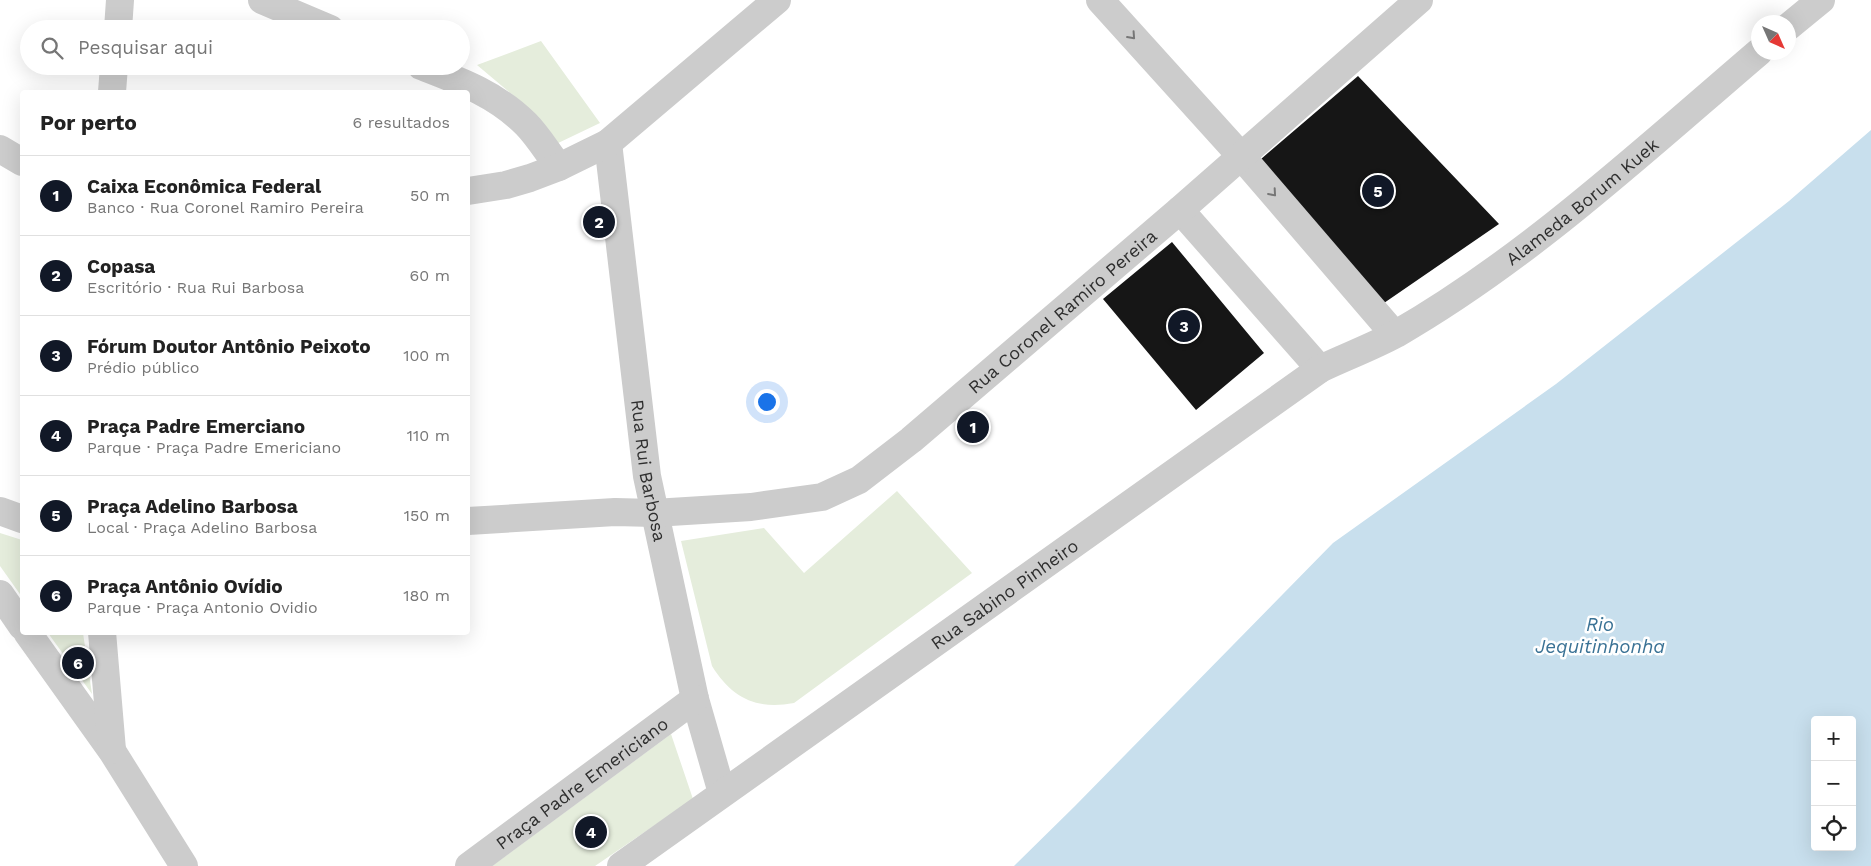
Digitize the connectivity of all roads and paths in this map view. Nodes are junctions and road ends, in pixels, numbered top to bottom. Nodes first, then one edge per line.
1 (120, 0) edge
2 (262, 0) edge
3 (777, 0) edge
4 (1100, 0) edge
5 (1419, 0) edge
6 (1821, 0) edge
7 (119, 20) edge
8 (309, 20) edge
9 (1796, 20) edge
10 (1751, 59) edge
11 (113, 75) edge
12 (445, 75) edge
13 (112, 90) edge
14 (608, 142) junction
15 (0, 149) edge
16 (1241, 156) junction
17 (20, 161) edge
18 (559, 167) junction
19 (470, 191) edge
20 (1180, 210) junction
21 (1394, 334) junction
22 (1320, 369) junction
23 (0, 511) edge
24 (654, 513) junction
25 (20, 517) edge
26 (470, 521) edge
27 (0, 594) edge
28 (20, 623) edge
29 (29, 635) edge
30 (102, 635) edge
31 (695, 699) junction
32 (112, 751) junction
33 (722, 793) junction
34 (184, 866) edge
35 (469, 866) edge
36 (621, 866) edge

1 - 7 street
2 - 8 street
3 - 14 street
4 -> 16 street
5 - 16 street, Rua Coronel Ramiro Pereira
6 - 9 street
10 - 21 street, Alameda Borum Kuek
11 - 13 street
12 - 18 street
14 - 18 street
14 - 24 street, Rua Rui Barbosa
15 - 17 street
16 - 20 street, Rua Coronel Ramiro Pereira
16 -> 21 street
18 - 19 street
20 - 22 street
20 - 24 street, Rua Coronel Ramiro Pereira
21 - 22 street, Rua Sabino Pinheiro
22 - 33 street, Rua Sabino Pinheiro
23 - 25 street
24 - 26 street, Rua Coronel Ramiro Pereira
24 - 31 street, Rua Rui Barbosa
27 - 28 street
29 - 32 street
30 - 32 street
31 - 33 street, Rua Rui Barbosa
31 - 35 street, Praça Padre Emericiano
32 - 34 street
33 - 36 street, Rua Sabino Pinheiro

